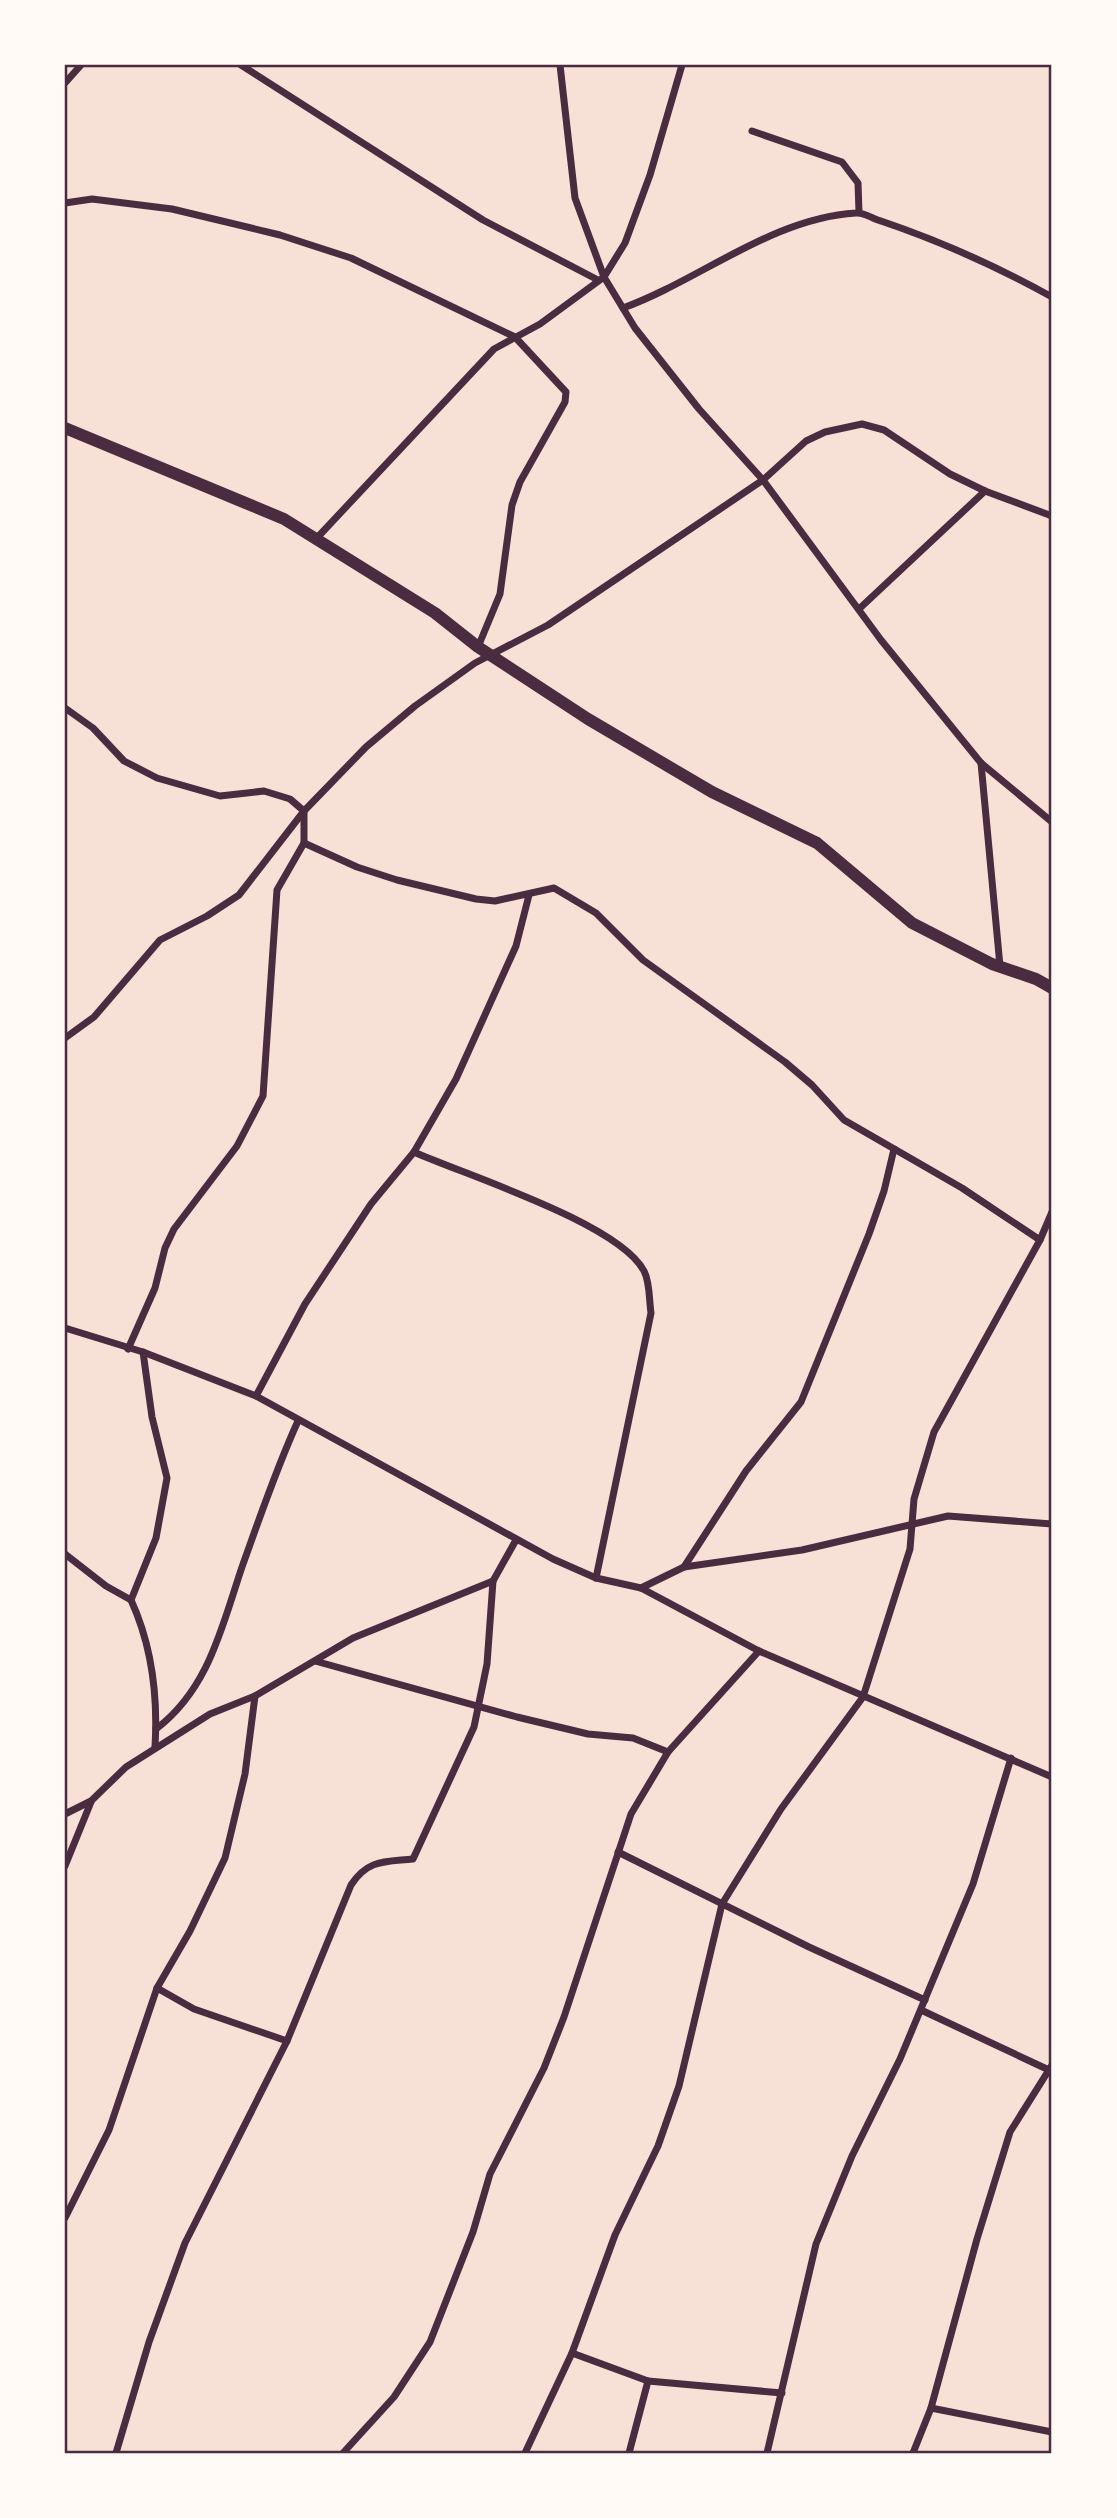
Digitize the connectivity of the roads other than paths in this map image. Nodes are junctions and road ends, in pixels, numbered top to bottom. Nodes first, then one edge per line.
1 (81, 65) edge
2 (241, 65) edge
3 (560, 65) edge
4 (682, 65) edge
5 (65, 83) edge
6 (752, 131) dead end
7 (65, 203) edge
8 (859, 212) junction
9 (601, 278) junction
10 (1052, 297) edge
11 (624, 308) junction
12 (515, 337) junction
13 (65, 428) edge
14 (762, 480) junction
15 (985, 491) junction
16 (1052, 516) edge
17 (315, 540) junction
18 (859, 609) junction
19 (478, 647) junction
20 (494, 655) junction
21 (65, 708) edge
22 (981, 762) junction
23 (304, 811) junction
24 (1052, 822) edge
25 (304, 843) junction
26 (528, 895) junction
27 (1000, 967) junction
28 (1052, 988) edge
29 (65, 1038) edge
30 (894, 1149) junction
31 (414, 1152) junction
32 (1052, 1212) edge
33 (1040, 1240) junction
34 (65, 1328) edge
35 (128, 1349) junction
36 (143, 1352) junction
37 (256, 1396) junction
38 (298, 1421) junction
39 (914, 1524) junction
40 (1052, 1524) edge
41 (516, 1540) junction
42 (65, 1554) edge
43 (684, 1567) junction
44 (596, 1578) junction
45 (493, 1581) junction
46 (641, 1588) junction
47 (131, 1600) junction
48 (759, 1651) junction
49 (314, 1661) junction
50 (255, 1696) junction
51 (863, 1697) junction
52 (481, 1704) junction
53 (156, 1729) junction
54 (155, 1747) junction
55 (668, 1752) junction
56 (1011, 1758) junction
57 (1052, 1777) edge
58 (91, 1801) junction
59 (65, 1814) edge
60 (618, 1852) junction
61 (65, 1866) edge
62 (722, 1905) junction
63 (157, 1988) junction
64 (925, 2000) junction
65 (921, 2010) junction
66 (287, 2041) junction
67 (1050, 2068) edge
68 (65, 2218) edge
69 (572, 2353) junction
70 (648, 2381) junction
71 (782, 2393) junction
72 (931, 2408) junction
73 (1052, 2432) edge
74 (116, 2453) edge
75 (344, 2453) edge
76 (525, 2453) edge
77 (629, 2453) edge
78 (767, 2453) edge
79 (913, 2453) edge

1 - 5 street
2 - 9 street
3 - 9 street
4 - 9 street
6 - 8 street
7 - 12 street
8 - 10 street
8 - 11 street
9 - 11 street
9 - 12 street
11 - 14 street
12 - 17 street
12 - 19 street
13 - 17 street
14 - 15 street
14 - 18 street
14 - 20 street
15 - 16 street
15 - 18 street
17 - 19 street
18 - 22 street
19 - 20 street
20 - 23 street
20 - 27 street
21 - 23 street
22 - 24 street
22 - 27 street
23 - 25 street
23 - 29 street
25 - 26 street
25 - 35 street
26 - 30 street
26 - 31 street
27 - 28 street
30 - 33 street
30 - 43 street
31 - 37 street
31 - 44 street
32 - 33 street
33 - 39 street
34 - 35 street
35 - 36 street
36 - 37 street
36 - 47 street
37 - 38 street
38 - 41 street
38 - 53 street
39 - 40 street
39 - 43 street
39 - 51 street
41 - 44 street
41 - 45 street
42 - 47 street
43 - 46 street
44 - 46 street
45 - 49 street
45 - 52 street
46 - 48 street
47 - 53 street
48 - 51 street
48 - 55 street
49 - 50 street
49 - 52 street
50 - 54 street
50 - 63 street
51 - 56 street
51 - 62 street
52 - 55 street
52 - 66 street
53 - 54 street
54 - 58 street
55 - 60 street
56 - 57 street
56 - 64 street
58 - 59 street
58 - 61 street
60 - 62 street
60 - 75 street
62 - 64 street
62 - 69 street
63 - 66 street
63 - 68 street
64 - 65 street
65 - 67 street
65 - 71 street
66 - 74 street
67 - 72 street
69 - 70 street
69 - 76 street
70 - 71 street
70 - 77 street
71 - 78 street
72 - 73 street
72 - 79 street

